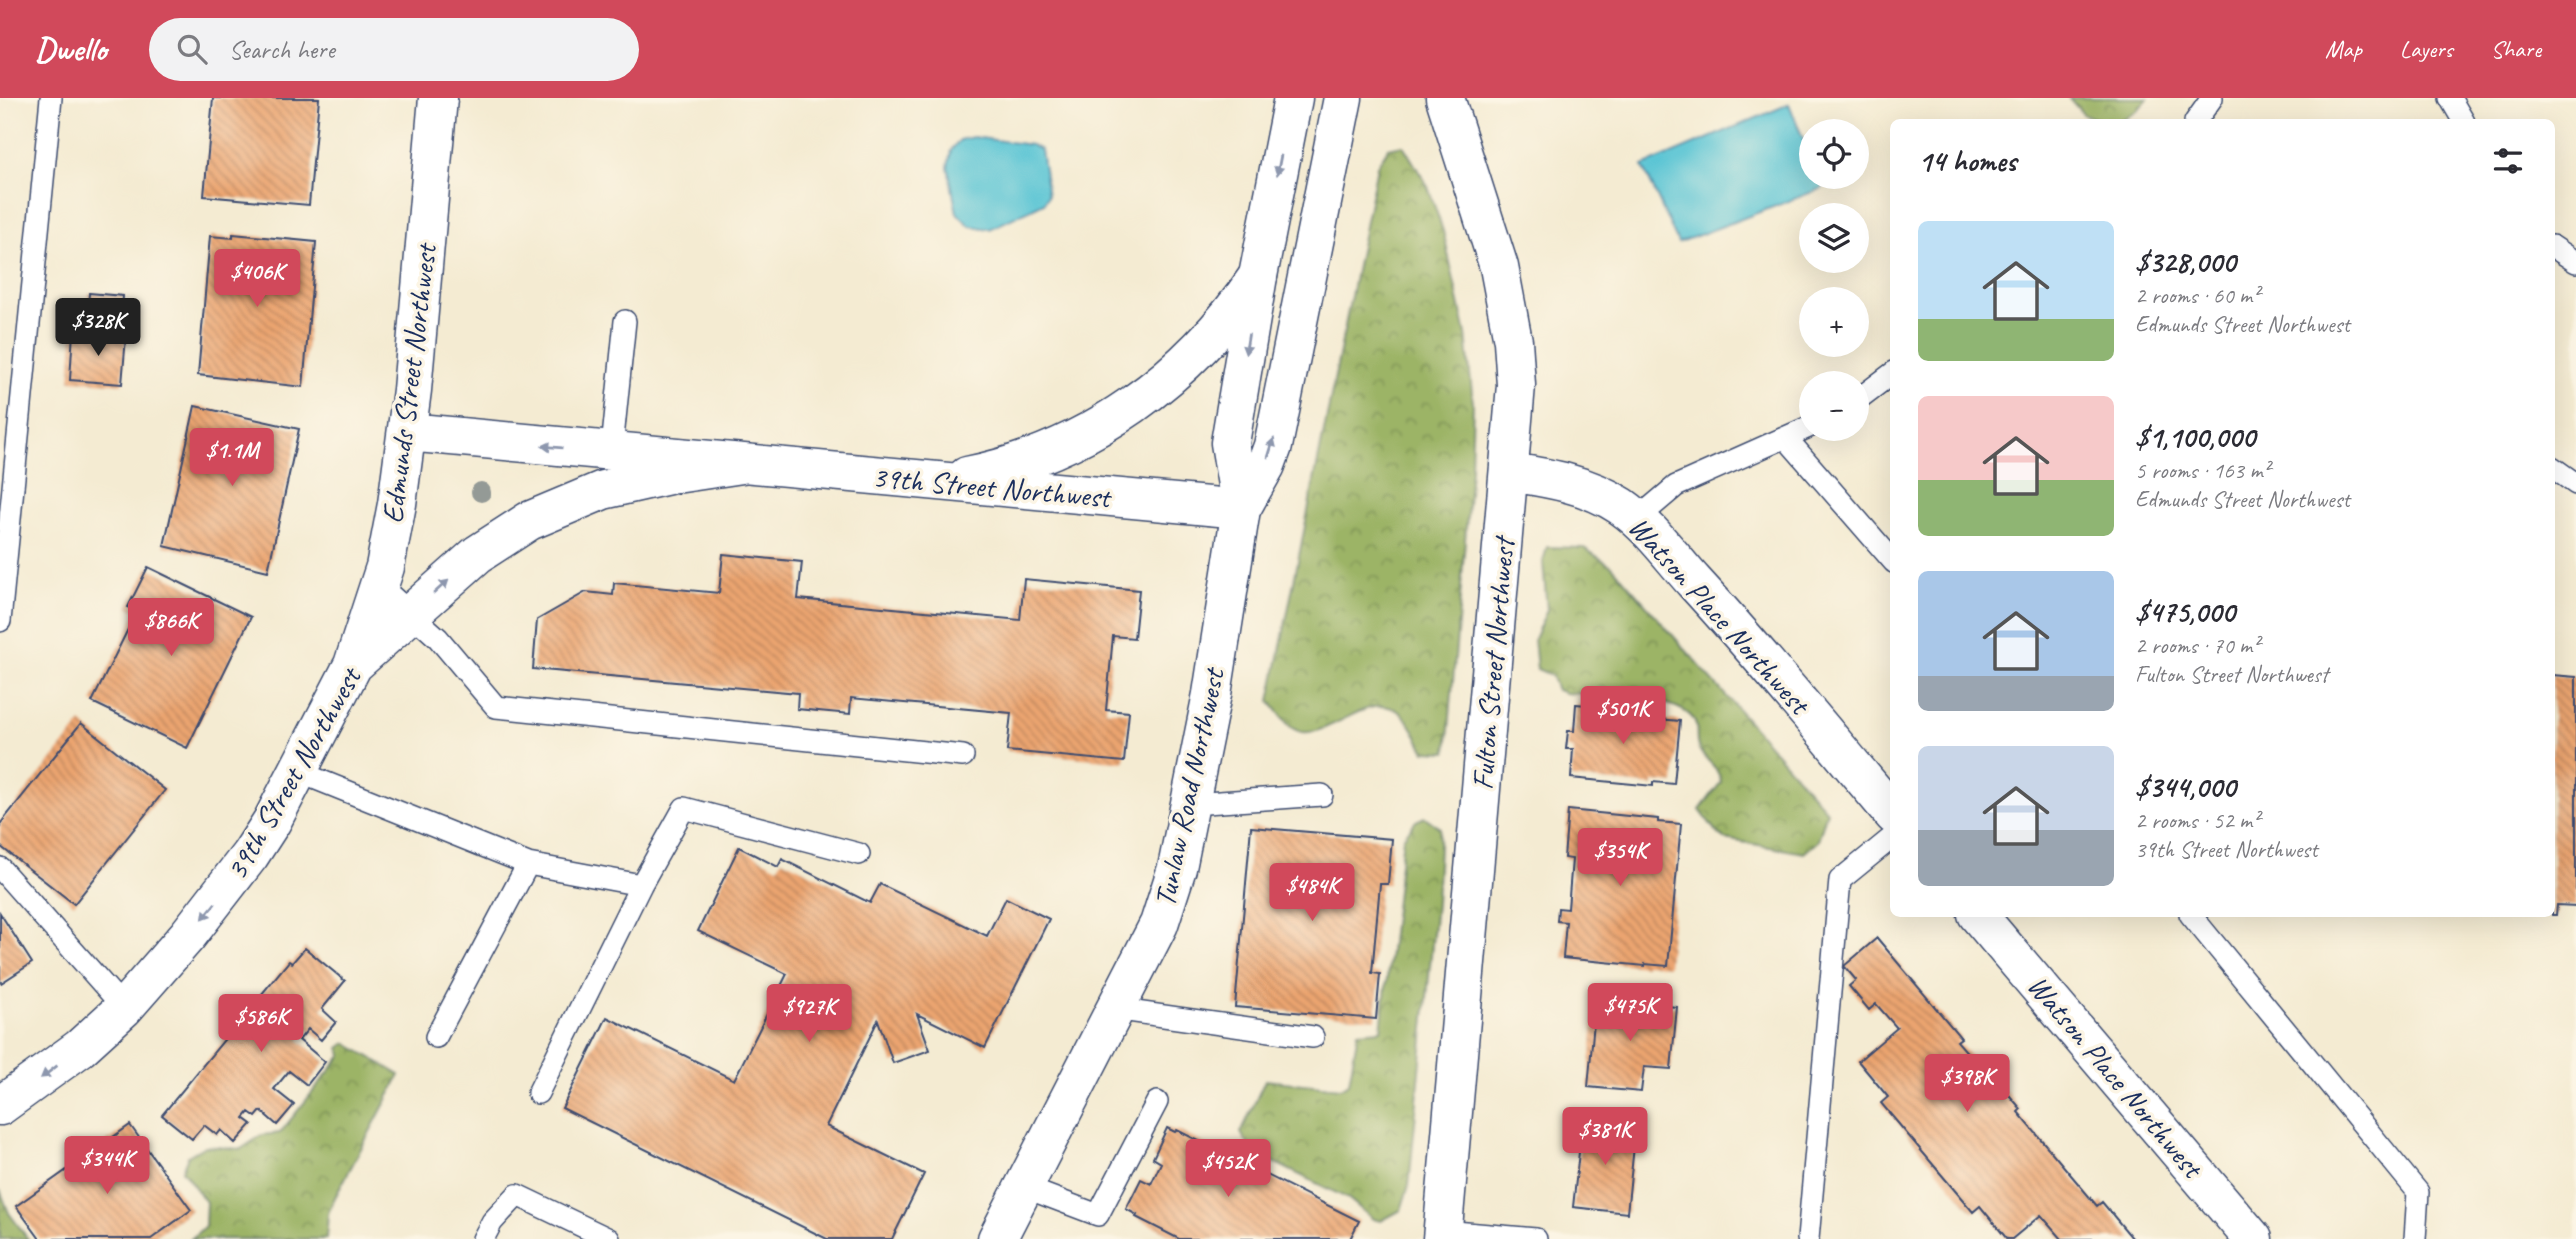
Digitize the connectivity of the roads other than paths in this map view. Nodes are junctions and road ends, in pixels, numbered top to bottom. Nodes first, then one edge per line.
1 (51, 98) edge
2 (438, 98) edge
3 (1293, 98) edge
4 (1343, 98) edge
5 (1445, 98) edge
6 (2212, 98) edge
7 (2450, 98) edge
8 (2197, 119) edge
9 (2462, 119) edge
10 (2555, 248) edge
11 (2576, 262) edge
12 (1258, 276) junction
13 (625, 321) dead end
14 (1890, 375) edge
15 (1869, 391) edge
16 (407, 432) junction
17 (1799, 432) edge
18 (1786, 438) junction
19 (2555, 469) edge
20 (610, 470) junction
21 (1509, 472) junction
22 (934, 481) junction
23 (2576, 484) edge
24 (1241, 509) junction
25 (1637, 519) junction
26 (1890, 557) edge
27 (379, 585) junction
28 (411, 613) junction
29 (0, 621) edge
30 (353, 665) junction
31 (963, 756) dead end
32 (299, 772) junction
33 (1322, 795) dead end
34 (1191, 804) junction
35 (1890, 810) edge
36 (1890, 839) edge
37 (859, 854) dead end
38 (528, 864) junction
39 (0, 868) edge
40 (641, 885) junction
41 (1979, 917) edge
42 (2192, 917) edge
43 (124, 1008) junction
44 (1115, 1009) junction
45 (436, 1037) dead end
46 (1313, 1037) dead end
47 (538, 1093) dead end
48 (1157, 1102) dead end
49 (0, 1106) edge
50 (1024, 1187) junction
51 (1443, 1235) edge
52 (2244, 1236) edge
53 (482, 1239) edge
54 (609, 1239) edge
55 (997, 1239) edge
56 (1536, 1239) edge
57 (1808, 1239) edge
58 (2415, 1239) edge

1 - 29 lane
2 - 16 street, Edmunds Street Northwest
3 -> 12 street, Tunlaw Road Northwest
24 -> 4 street, Tunlaw Road Northwest
5 - 21 street, Fulton Street Northwest
6 - 8 lane
7 - 9 lane
10 - 11 lane
12 - 22 street
12 -> 24 street, Tunlaw Road Northwest
13 - 20 lane
14 - 15 lane
20 -> 16 street, 39th Street Northwest
16 - 27 street, Edmunds Street Northwest
17 - 18 lane
18 - 25 lane
18 - 26 lane
19 - 23 lane
20 - 22 street, 39th Street Northwest
28 -> 20 street, 39th Street Northwest
21 - 25 street, Watson Place Northwest
21 - 51 street, Fulton Street Northwest
22 - 24 street, 39th Street Northwest
24 - 34 street, Tunlaw Road Northwest
25 - 35 street, Watson Place Northwest
27 - 28 lane
27 - 30 street, Edmunds Street Northwest
28 - 30 street, 39th Street Northwest
28 - 31 lane
30 - 32 street, 39th Street Northwest
32 - 38 lane
32 -> 43 street, 39th Street Northwest
33 - 34 lane
34 - 44 street, Tunlaw Road Northwest
36 - 57 lane
37 - 40 lane
38 - 40 lane
38 - 45 lane
39 - 43 lane
40 - 47 lane
41 - 52 street, Watson Place Northwest
42 - 58 lane
43 -> 49 street, 39th Street Northwest
44 - 46 lane
44 - 50 street, Tunlaw Road Northwest
48 - 50 lane
50 - 55 street, Tunlaw Road Northwest
51 - 56 lane
53 - 54 lane

